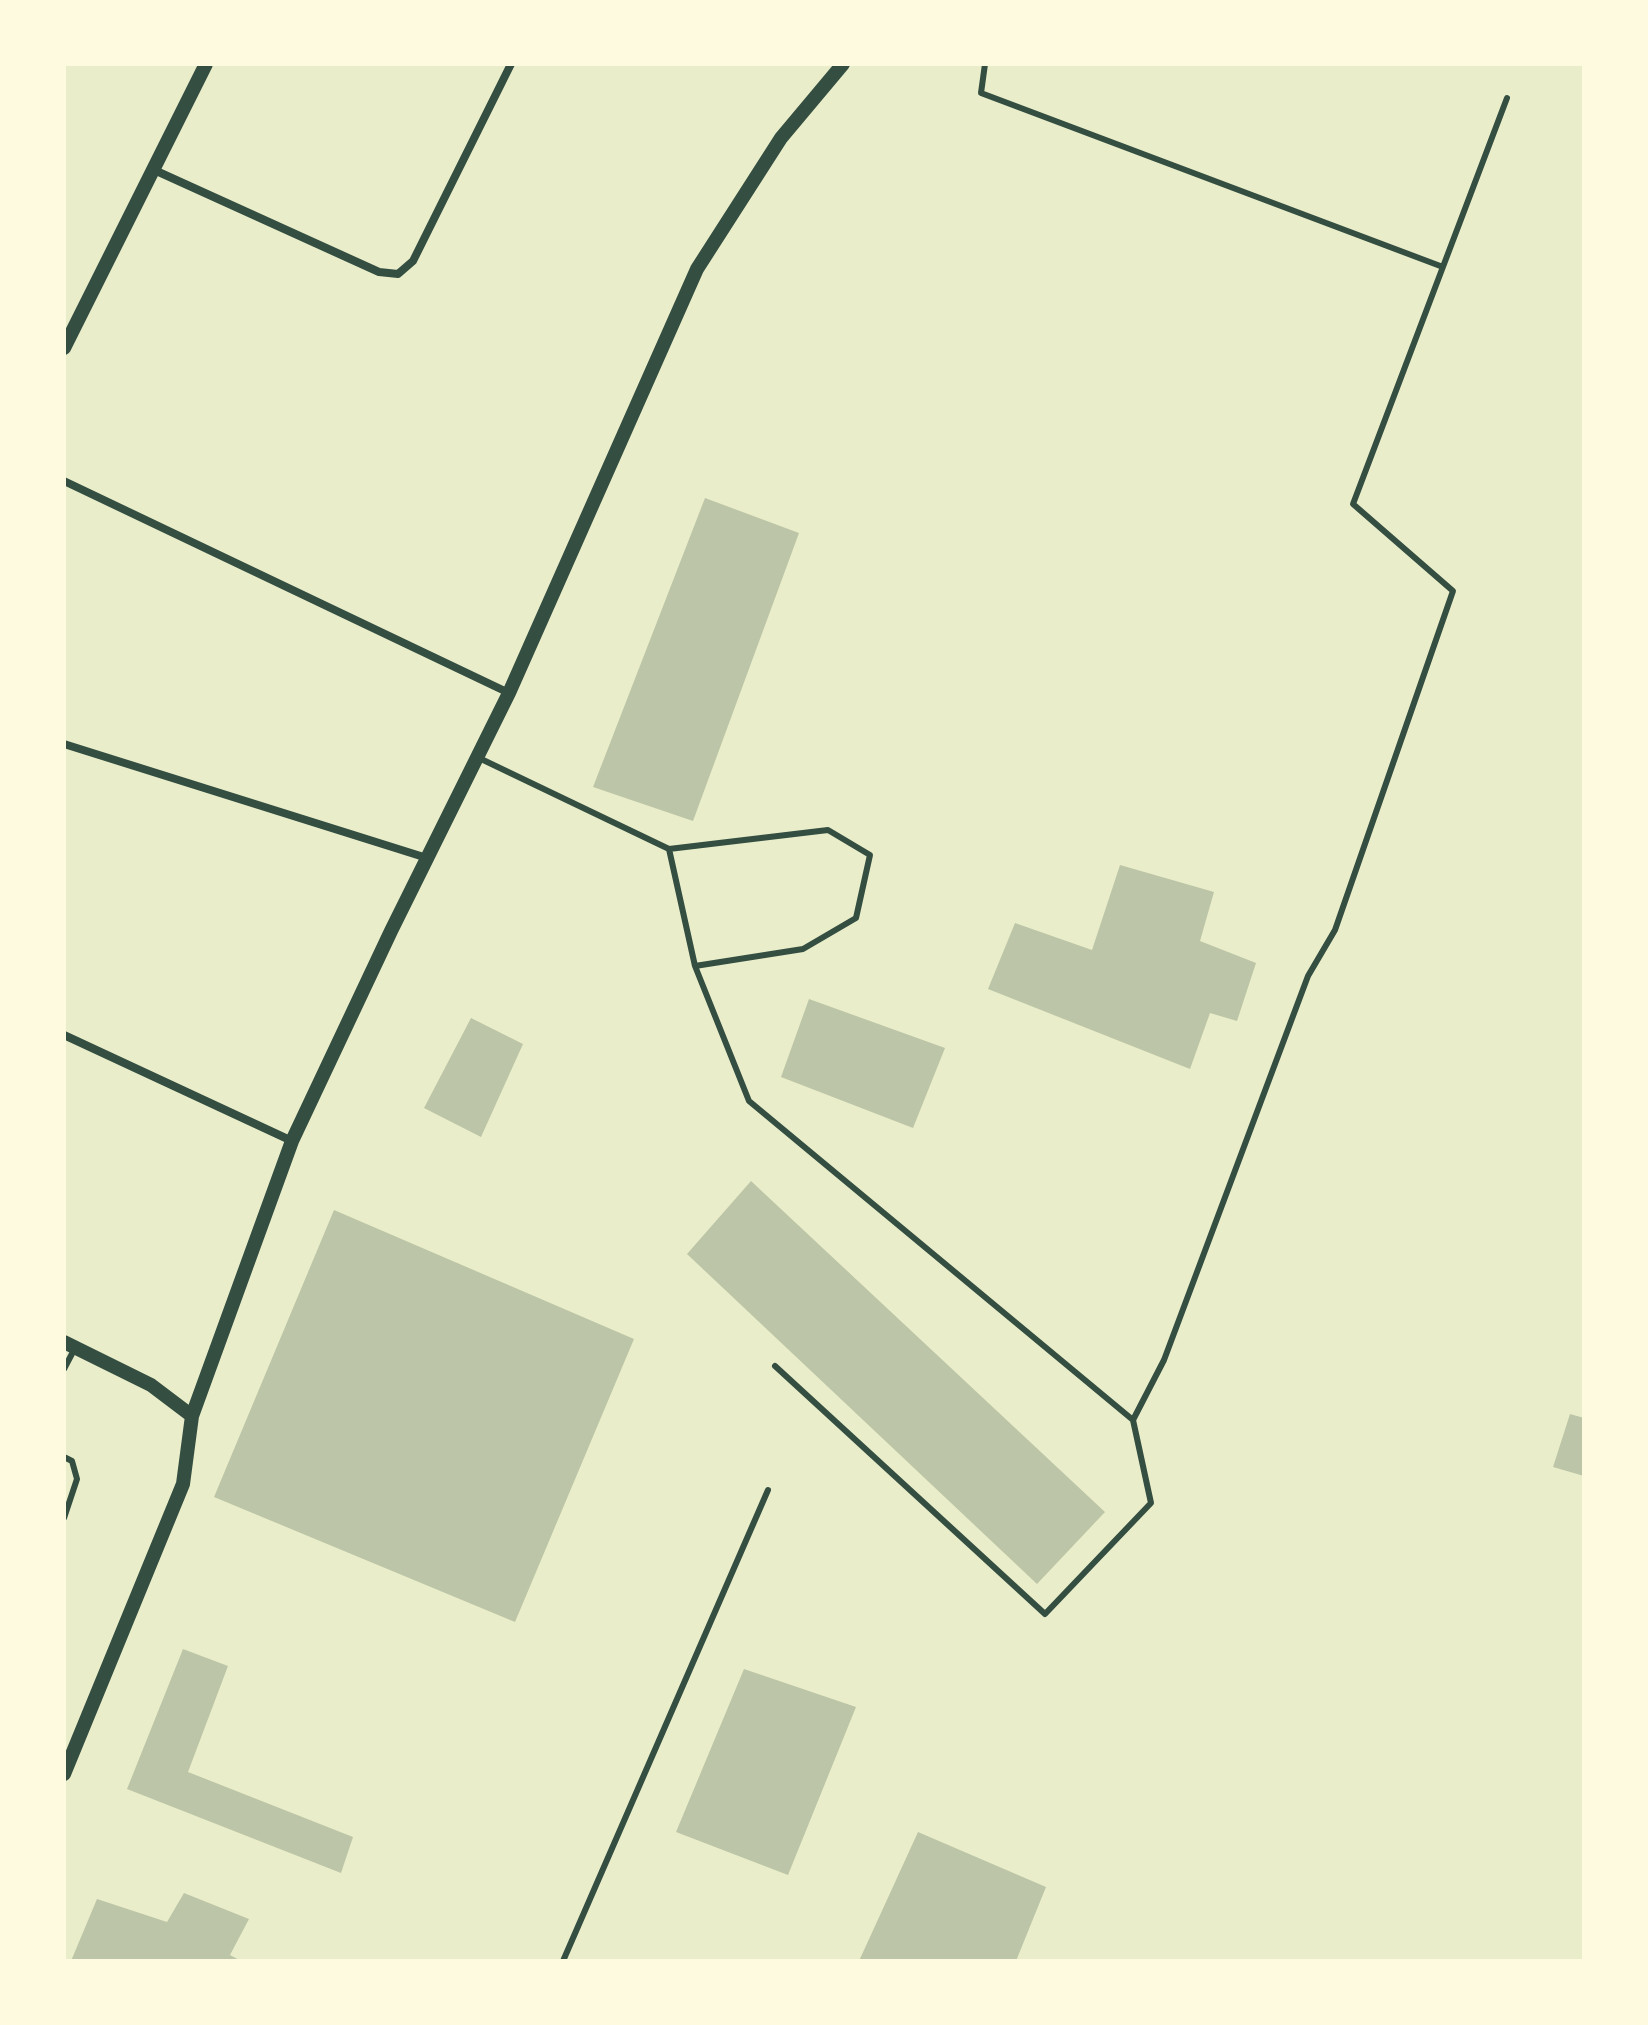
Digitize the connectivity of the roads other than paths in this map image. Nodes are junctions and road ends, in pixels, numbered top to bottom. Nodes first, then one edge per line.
1 (206, 64) edge
2 (511, 64) edge
3 (843, 64) edge
4 (985, 64) edge
5 (1507, 98) dead end
6 (152, 169) junction
7 (1443, 267) junction
8 (64, 348) edge
9 (64, 481) edge
10 (509, 693) junction
11 (64, 744) edge
12 (479, 758) junction
13 (669, 849) junction
14 (427, 858) junction
15 (695, 966) junction
16 (64, 1035) edge
17 (292, 1141) junction
18 (70, 1345) edge
19 (775, 1366) dead end
20 (64, 1369) edge
21 (192, 1416) junction
22 (1133, 1420) junction
23 (64, 1457) edge
24 (768, 1490) dead end
25 (64, 1518) edge
26 (64, 1774) edge
27 (563, 1961) edge

1 - 6 street
2 - 6 street
3 - 10 street
4 - 7 lane
5 - 7 lane
6 - 8 street
7 - 22 lane
9 - 10 street
10 - 12 street
11 - 14 street
12 - 13 lane
12 - 14 street
13 - 15 lane
13 - 15 lane
14 - 17 street
15 - 22 lane
16 - 17 street
17 - 21 street
18 - 20 lane
18 - 21 street
19 - 22 lane
21 - 26 street
23 - 25 lane
24 - 27 lane

